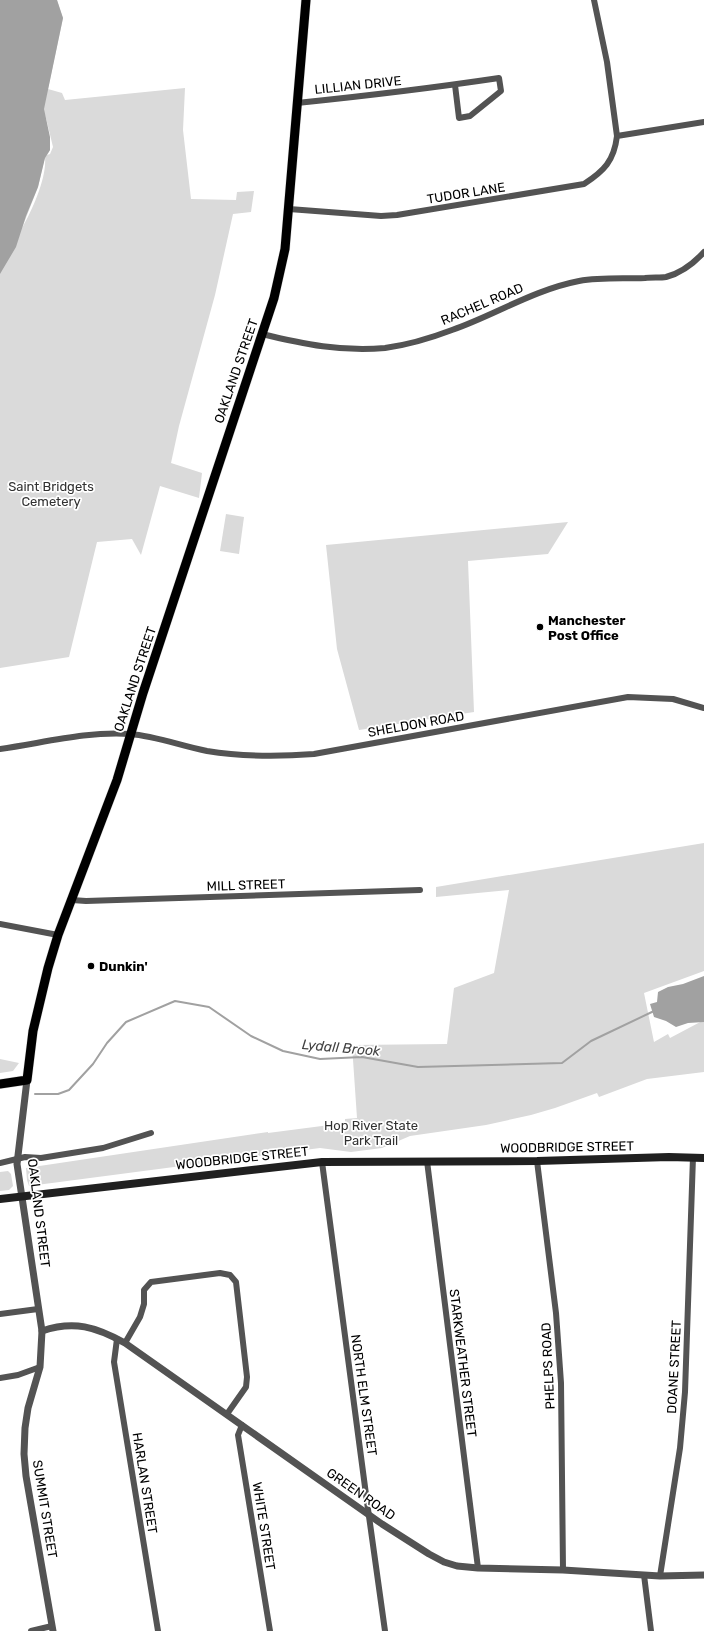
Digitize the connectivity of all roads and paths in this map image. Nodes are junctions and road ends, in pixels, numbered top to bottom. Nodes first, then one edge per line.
1 (306, 0) edge
2 (594, 0) edge
3 (455, 85) junction
4 (297, 103) junction
5 (704, 122) edge
6 (617, 136) junction
7 (289, 209) junction
8 (704, 252) edge
9 (262, 334) junction
10 (704, 708) edge
11 (130, 734) junction
12 (0, 749) edge
13 (420, 890) dead end
14 (72, 900) junction
15 (0, 924) edge
16 (58, 935) junction
17 (27, 1080) junction
18 (0, 1084) edge
19 (151, 1133) dead end
20 (693, 1157) junction
21 (704, 1158) edge
22 (18, 1159) junction
23 (426, 1161) junction
24 (537, 1161) junction
25 (322, 1162) junction
26 (0, 1163) edge
27 (22, 1196) junction
28 (0, 1199) edge
29 (38, 1309) junction
30 (0, 1314) edge
31 (42, 1331) junction
32 (117, 1339) junction
33 (125, 1343) junction
34 (40, 1367) junction
35 (0, 1378) edge
36 (227, 1414) junction
37 (242, 1424) junction
38 (369, 1514) junction
39 (478, 1568) junction
40 (563, 1570) junction
41 (644, 1575) junction
42 (704, 1575) edge
43 (660, 1576) junction
44 (52, 1628) edge
45 (30, 1631) edge
46 (158, 1631) edge
47 (270, 1631) edge
48 (385, 1631) edge
49 (651, 1631) edge

1 - 4 main road, OAKLAND STREET
2 - 6 street, TUDOR LANE
3 - 3 street, LILLIAN DRIVE
3 - 4 street, LILLIAN DRIVE
4 - 7 main road, OAKLAND STREET
5 - 6 street
6 - 7 street, TUDOR LANE
7 - 9 main road, OAKLAND STREET
8 - 9 street, RACHEL ROAD
9 - 11 main road, OAKLAND STREET
10 - 11 street, SHELDON ROAD
11 - 12 street, SHELDON ROAD
11 - 14 main road, OAKLAND STREET
13 - 14 street, MILL STREET
14 - 16 main road, OAKLAND STREET
15 - 16 street
16 - 17 main road, OAKLAND STREET
17 - 18 main road
17 - 22 street, OAKLAND STREET
19 - 22 street
20 - 21 main road, WOODBRIDGE STREET
20 - 24 main road, WOODBRIDGE STREET
20 - 43 street, DOANE STREET
22 - 26 street
22 - 27 street, OAKLAND STREET
23 - 24 main road, WOODBRIDGE STREET
23 - 25 main road, WOODBRIDGE STREET
23 - 39 street, STARKWEATHER STREET
24 - 40 street, PHELPS ROAD
25 - 27 main road, WOODBRIDGE STREET
25 - 38 street, NORTH ELM STREET
27 - 28 main road, WOODBRIDGE STREET
27 - 29 street, OAKLAND STREET
29 - 30 street
29 - 31 street, OAKLAND STREET
31 - 32 street, GREEN ROAD
31 - 34 street, OAKLAND STREET
32 - 33 street, GREEN ROAD
32 - 46 street, HARLAN STREET
33 - 36 street, GREEN ROAD
33 - 36 street
34 - 35 street
34 - 44 street, SUMMIT STREET
36 - 37 street, GREEN ROAD
37 - 38 street, GREEN ROAD
37 - 47 street, WHITE STREET
38 - 39 street, GREEN ROAD
38 - 48 street, NORTH ELM STREET
39 - 40 street, GREEN ROAD
40 - 41 street, GREEN ROAD
41 - 43 street, GREEN ROAD
41 - 49 street
42 - 43 street, GREEN ROAD
44 - 45 street

